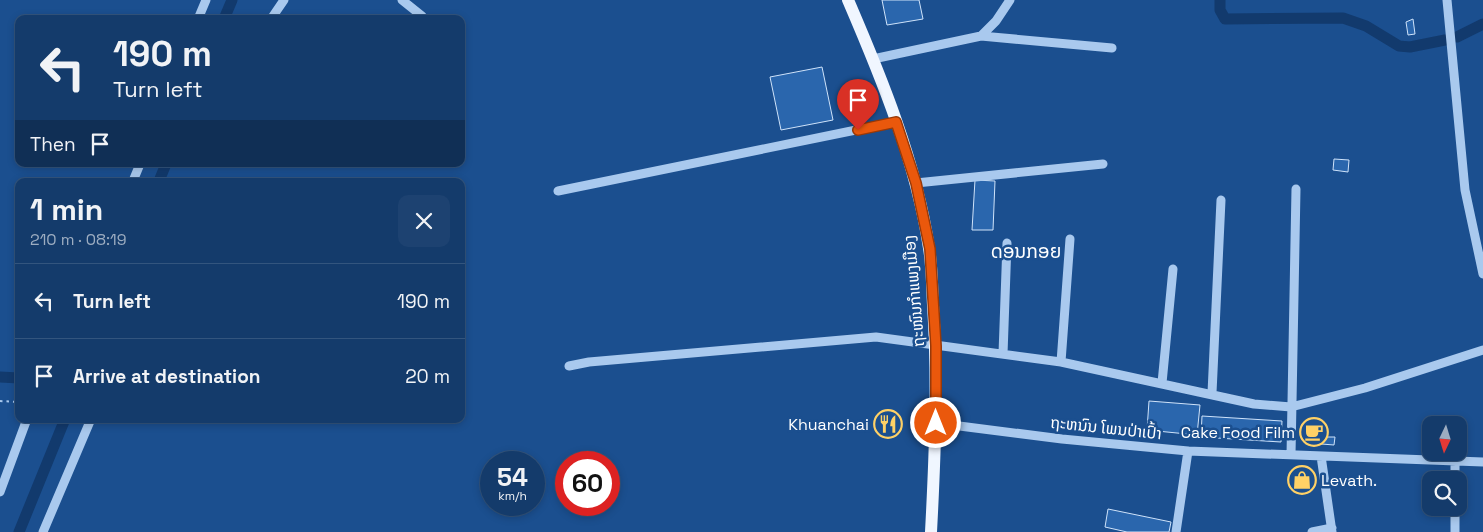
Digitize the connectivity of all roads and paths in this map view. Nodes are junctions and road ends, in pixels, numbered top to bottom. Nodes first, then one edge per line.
1 (206, 0) edge
2 (284, 0) edge
3 (402, 0) edge
4 (848, 0) edge
5 (1010, 0) edge
6 (1447, 0) edge
7 (200, 15) edge
8 (274, 15) edge
9 (421, 15) edge
10 (981, 36) junction
11 (1112, 48) dead end
12 (873, 58) junction
13 (896, 122) junction
14 (1103, 164) dead end
15 (916, 183) junction
16 (1296, 188) dead end
17 (558, 191) dead end
18 (1221, 200) dead end
19 (1070, 239) dead end
20 (1007, 243) dead end
21 (1173, 269) dead end
22 (1483, 274) edge
23 (936, 346) junction
24 (1483, 350) edge
25 (1003, 354) junction
26 (1061, 362) junction
27 (569, 366) dead end
28 (1162, 383) junction
29 (1212, 394) junction
30 (0, 401) edge
31 (15, 402) edge
32 (1291, 407) junction
33 (26, 423) edge
34 (89, 423) edge
35 (936, 423) junction
36 (1188, 451) junction
37 (1291, 455) junction
38 (1322, 456) junction
39 (1422, 460) edge
40 (1455, 461) joint
41 (1483, 462) edge
42 (1455, 471) edge
43 (0, 492) edge
44 (1455, 516) edge
45 (1332, 530) edge
46 (43, 532) edge
47 (931, 532) edge
48 (1176, 532) edge
49 (1312, 532) edge
50 (1454, 532) edge

1 - 7 street
2 - 8 street
3 - 9 street
4 - 12 main road, ຖະໜົນກຳແພງເມືອງ
5 - 10 street
6 - 22 street
10 - 11 street
10 - 12 street
12 - 13 main road, ຖະໜົນກຳແພງເມືອງ
13 - 15 main road, ຖະໜົນກຳແພງເມືອງ
13 - 17 street
14 - 15 street
15 - 23 main road, ຖະໜົນກຳແພງເມືອງ
16 - 32 street
18 - 29 street
19 - 26 street
20 - 25 street
21 - 28 street
23 - 25 street
23 - 27 street
23 - 35 main road, ຖະໜົນກຳແພງເມືອງ
24 - 32 street
25 - 26 street
26 - 28 street
28 - 29 street
29 - 32 street
30 - 31 path
32 - 37 street
33 - 43 street
34 - 46 street
35 - 36 street, ຖະຫນົນ ໂພນປ່າເປົ້າ
35 - 47 main road, ຖະໜົນກຳແພງເມືອງ
36 - 37 street, ຖະຫນົນ ໂພນປ່າເປົ້າ
36 - 48 street
37 - 38 street, ຖະຫນົນ ໂພນປ່າເປົ້າ
38 - 39 street, ຖະຫນົນ ໂພນປ່າເປົ້າ
38 - 45 street
40 - 41 street, ຖະຫນົນ ໂພນປ່າເປົ້າ
40 - 42 street
44 - 50 street
45 - 49 street

